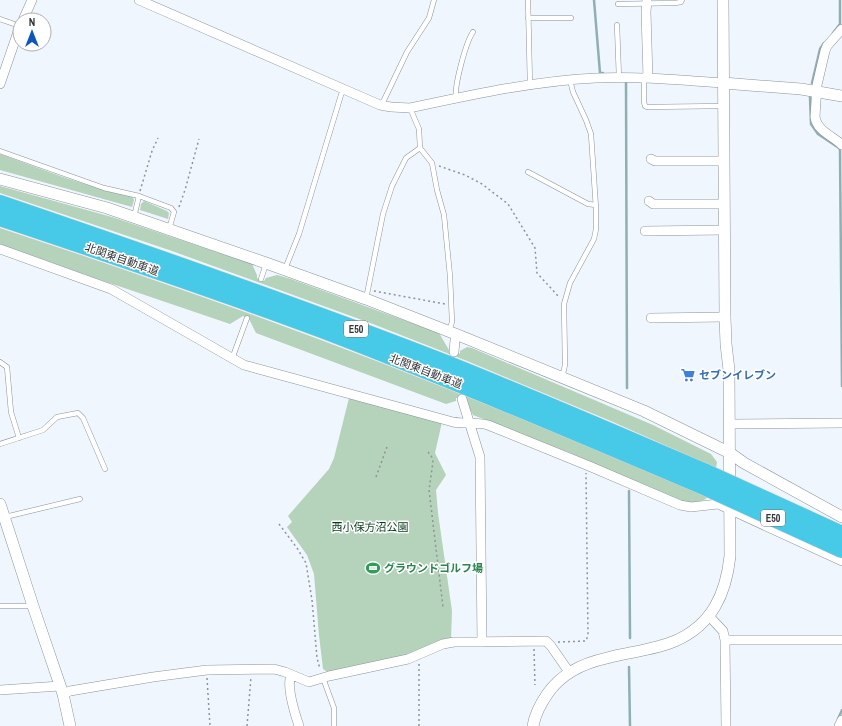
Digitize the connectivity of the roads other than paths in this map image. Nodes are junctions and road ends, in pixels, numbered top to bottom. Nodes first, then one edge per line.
1 (32, 0) edge
2 (139, 0) edge
3 (434, 0) edge
4 (528, 0) edge
5 (682, 0) edge
6 (723, 0) edge
7 (647, 2) edge
8 (618, 4) dead end
9 (27, 12) edge
10 (528, 18) junction
11 (571, 18) dead end
12 (0, 19) edge
13 (12, 23) edge
14 (616, 25) dead end
15 (842, 30) edge
16 (473, 32) dead end
17 (12, 49) edge
18 (619, 78) junction
19 (646, 78) junction
20 (570, 80) junction
21 (723, 83) junction
22 (0, 84) edge
23 (530, 85) junction
24 (344, 89) junction
25 (816, 91) junction
26 (842, 96) edge
27 (456, 98) junction
28 (380, 105) junction
29 (723, 106) junction
30 (410, 108) junction
31 (842, 145) edge
32 (420, 148) junction
33 (0, 151) edge
34 (651, 159) dead end
35 (723, 161) junction
36 (528, 172) dead end
37 (0, 179) edge
38 (139, 196) junction
39 (649, 201) dead end
40 (0, 203) edge
41 (723, 204) junction
42 (596, 205) junction
43 (134, 217) junction
44 (0, 218) edge
45 (169, 229) junction
46 (724, 230) junction
47 (645, 231) dead end
48 (0, 249) edge
49 (266, 263) junction
50 (285, 270) junction
51 (261, 279) dead end
52 (367, 295) junction
53 (725, 317) junction
54 (247, 318) dead end
55 (650, 318) dead end
56 (453, 333) junction
57 (454, 352) dead end
58 (232, 359) junction
59 (0, 362) edge
60 (562, 378) junction
61 (462, 399) dead end
62 (470, 422) junction
63 (842, 423) edge
64 (730, 424) junction
65 (19, 438) junction
66 (0, 444) edge
67 (730, 453) junction
68 (105, 469) dead end
69 (704, 479) junction
70 (80, 499) dead end
71 (0, 504) edge
72 (730, 508) junction
73 (842, 517) edge
74 (2, 518) edge
75 (842, 534) edge
76 (842, 550) edge
77 (842, 561) edge
78 (0, 606) edge
79 (33, 606) junction
80 (710, 616) junction
81 (725, 640) junction
82 (842, 640) edge
83 (482, 642) junction
84 (569, 672) junction
85 (291, 675) junction
86 (323, 678) junction
87 (0, 690) edge
88 (61, 690) junction
89 (842, 720) edge
90 (70, 726) edge
91 (299, 726) edge
92 (334, 726) edge
93 (533, 726) edge
94 (726, 726) edge
95 (839, 726) edge

1 - 9 street
2 - 24 street
3 - 28 lane
4 - 10 lane
5 - 7 lane
6 - 21 street
7 - 8 lane
7 - 19 street
10 - 11 lane
10 - 23 lane
12 - 13 lane
14 - 18 lane
15 - 25 street
16 - 27 lane
17 - 22 street
18 - 19 street
18 - 20 street
19 - 21 street
19 - 29 lane
20 - 23 street
20 - 42 lane
21 - 25 street
21 - 29 street
23 - 27 street
24 - 28 street
24 - 50 lane
25 - 26 street
25 - 31 street
27 - 30 street
28 - 30 street
29 - 35 street
30 - 32 lane
32 - 52 lane
32 - 56 lane
33 - 38 lane
34 - 35 street
35 - 41 street
36 - 42 lane
37 - 43 street
38 - 43 lane
38 - 45 lane
39 - 41 street
40 - 69 highway, 北関東自動車道 / E50
41 - 46 street
42 - 60 lane
43 - 45 street
44 - 69 highway, 北関東自動車道 / E50
45 - 49 street
46 - 47 street
46 - 53 street
48 - 58 street
49 - 50 street
49 - 51 lane
50 - 52 street
52 - 56 street
53 - 55 street
53 - 64 street
54 - 58 lane
56 - 57 street
56 - 60 street
58 - 62 street
59 - 65 lane
60 - 67 street
61 - 62 street
62 - 72 street
62 - 83 street
63 - 64 street
64 - 67 street
65 - 66 lane
65 - 68 lane
67 - 72 street
67 - 73 street
69 - 75 highway, 北関東自動車道 / E50, bridge
69 - 76 highway, 北関東自動車道 / E50, bridge
70 - 74 lane
71 - 74 street
72 - 77 street
72 - 80 street
74 - 79 street
78 - 79 lane
79 - 88 street
80 - 81 street
80 - 84 street
81 - 82 street
81 - 94 street
83 - 84 street
83 - 86 street
84 - 93 street
85 - 86 street
85 - 88 street
85 - 91 street
86 - 92 lane
87 - 88 street
88 - 90 street
89 - 95 street

